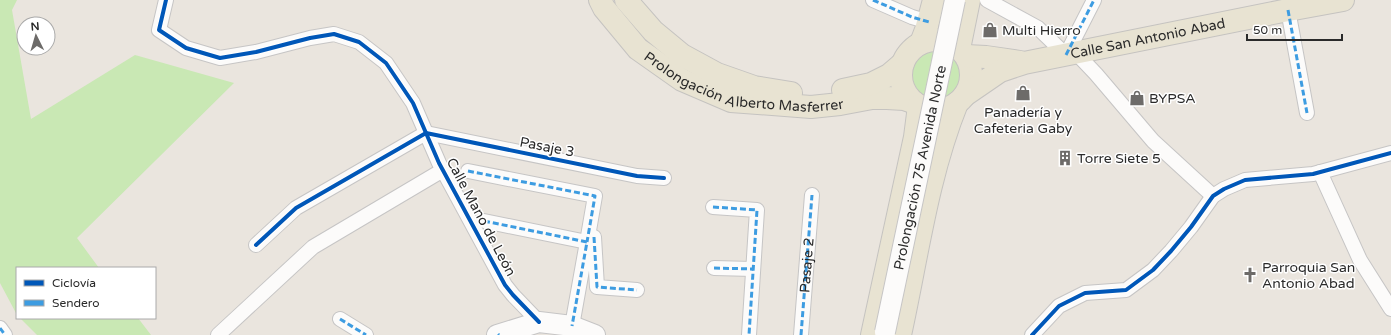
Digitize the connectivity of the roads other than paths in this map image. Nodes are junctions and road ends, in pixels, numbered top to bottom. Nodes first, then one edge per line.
1 (166, 0) edge
2 (600, 0) edge
3 (626, 0) edge
4 (873, 0) edge
5 (934, 0) edge
6 (955, 0) edge
7 (969, 0) edge
8 (987, 0) edge
9 (1094, 0) edge
10 (1343, 0) edge
11 (1320, 2) edge
12 (1288, 10) junction
13 (929, 22) junction
14 (921, 43) junction
15 (963, 53) junction
16 (1071, 54) junction
17 (903, 62) junction
18 (1024, 63) junction
19 (961, 99) junction
20 (917, 105) junction
21 (1307, 113) dead end
22 (426, 134) junction
23 (1391, 153) edge
24 (443, 170) junction
25 (468, 171) dead end
26 (1320, 172) junction
27 (664, 178) dead end
28 (812, 195) dead end
29 (1213, 196) junction
30 (713, 207) dead end
31 (484, 221) dead end
32 (590, 239) junction
33 (256, 244) dead end
34 (714, 268) dead end
35 (753, 269) junction
36 (636, 290) dead end
37 (1391, 309) edge
38 (340, 319) dead end
39 (539, 322) junction
40 (572, 326) junction
41 (0, 328) edge
42 (885, 334) edge
43 (5, 335) edge
44 (218, 335) edge
45 (366, 335) edge
46 (498, 335) edge
47 (595, 335) edge
48 (749, 335) edge
49 (801, 335) edge
50 (1032, 335) edge

1 - 22 street, Calle Mano de León
2 - 20 main road, Prolongación Alberto Masferrer
3 - 17 main road, Prolongación Alberto Masferrer
4 - 13 street
5 - 13 main road
6 - 42 main road, Prolongación 75 Avenida Norte, bridge
7 - 15 main road
8 - 16 street
9 - 16 street
10 - 11 main road, Calle San Antonio Abad
11 - 12 main road, Calle San Antonio Abad
12 - 16 main road, Calle San Antonio Abad
12 - 21 street
13 - 14 main road
14 - 15 main road
14 - 17 main road
15 - 18 main road, Calle San Antonio Abad
15 - 19 main road
16 - 18 main road, Calle San Antonio Abad
16 - 29 street
17 - 20 main road
18 - 19 main road, Calle San Antonio Abad
19 - 20 main road
19 - 42 main road
20 - 42 main road
22 - 24 street, Calle Mano de León
22 - 27 street, Pasaje 3
22 - 33 street
23 - 26 street
24 - 39 street, Calle Mano de León
24 - 44 street
25 - 32 street
26 - 29 street
26 - 37 street
28 - 49 street, Pasaje 2
29 - 50 street
30 - 35 street
31 - 32 street
32 - 36 street
32 - 40 street
34 - 35 street
35 - 48 street
38 - 45 street
39 - 40 main road
39 - 46 main road
40 - 47 main road
41 - 43 street

